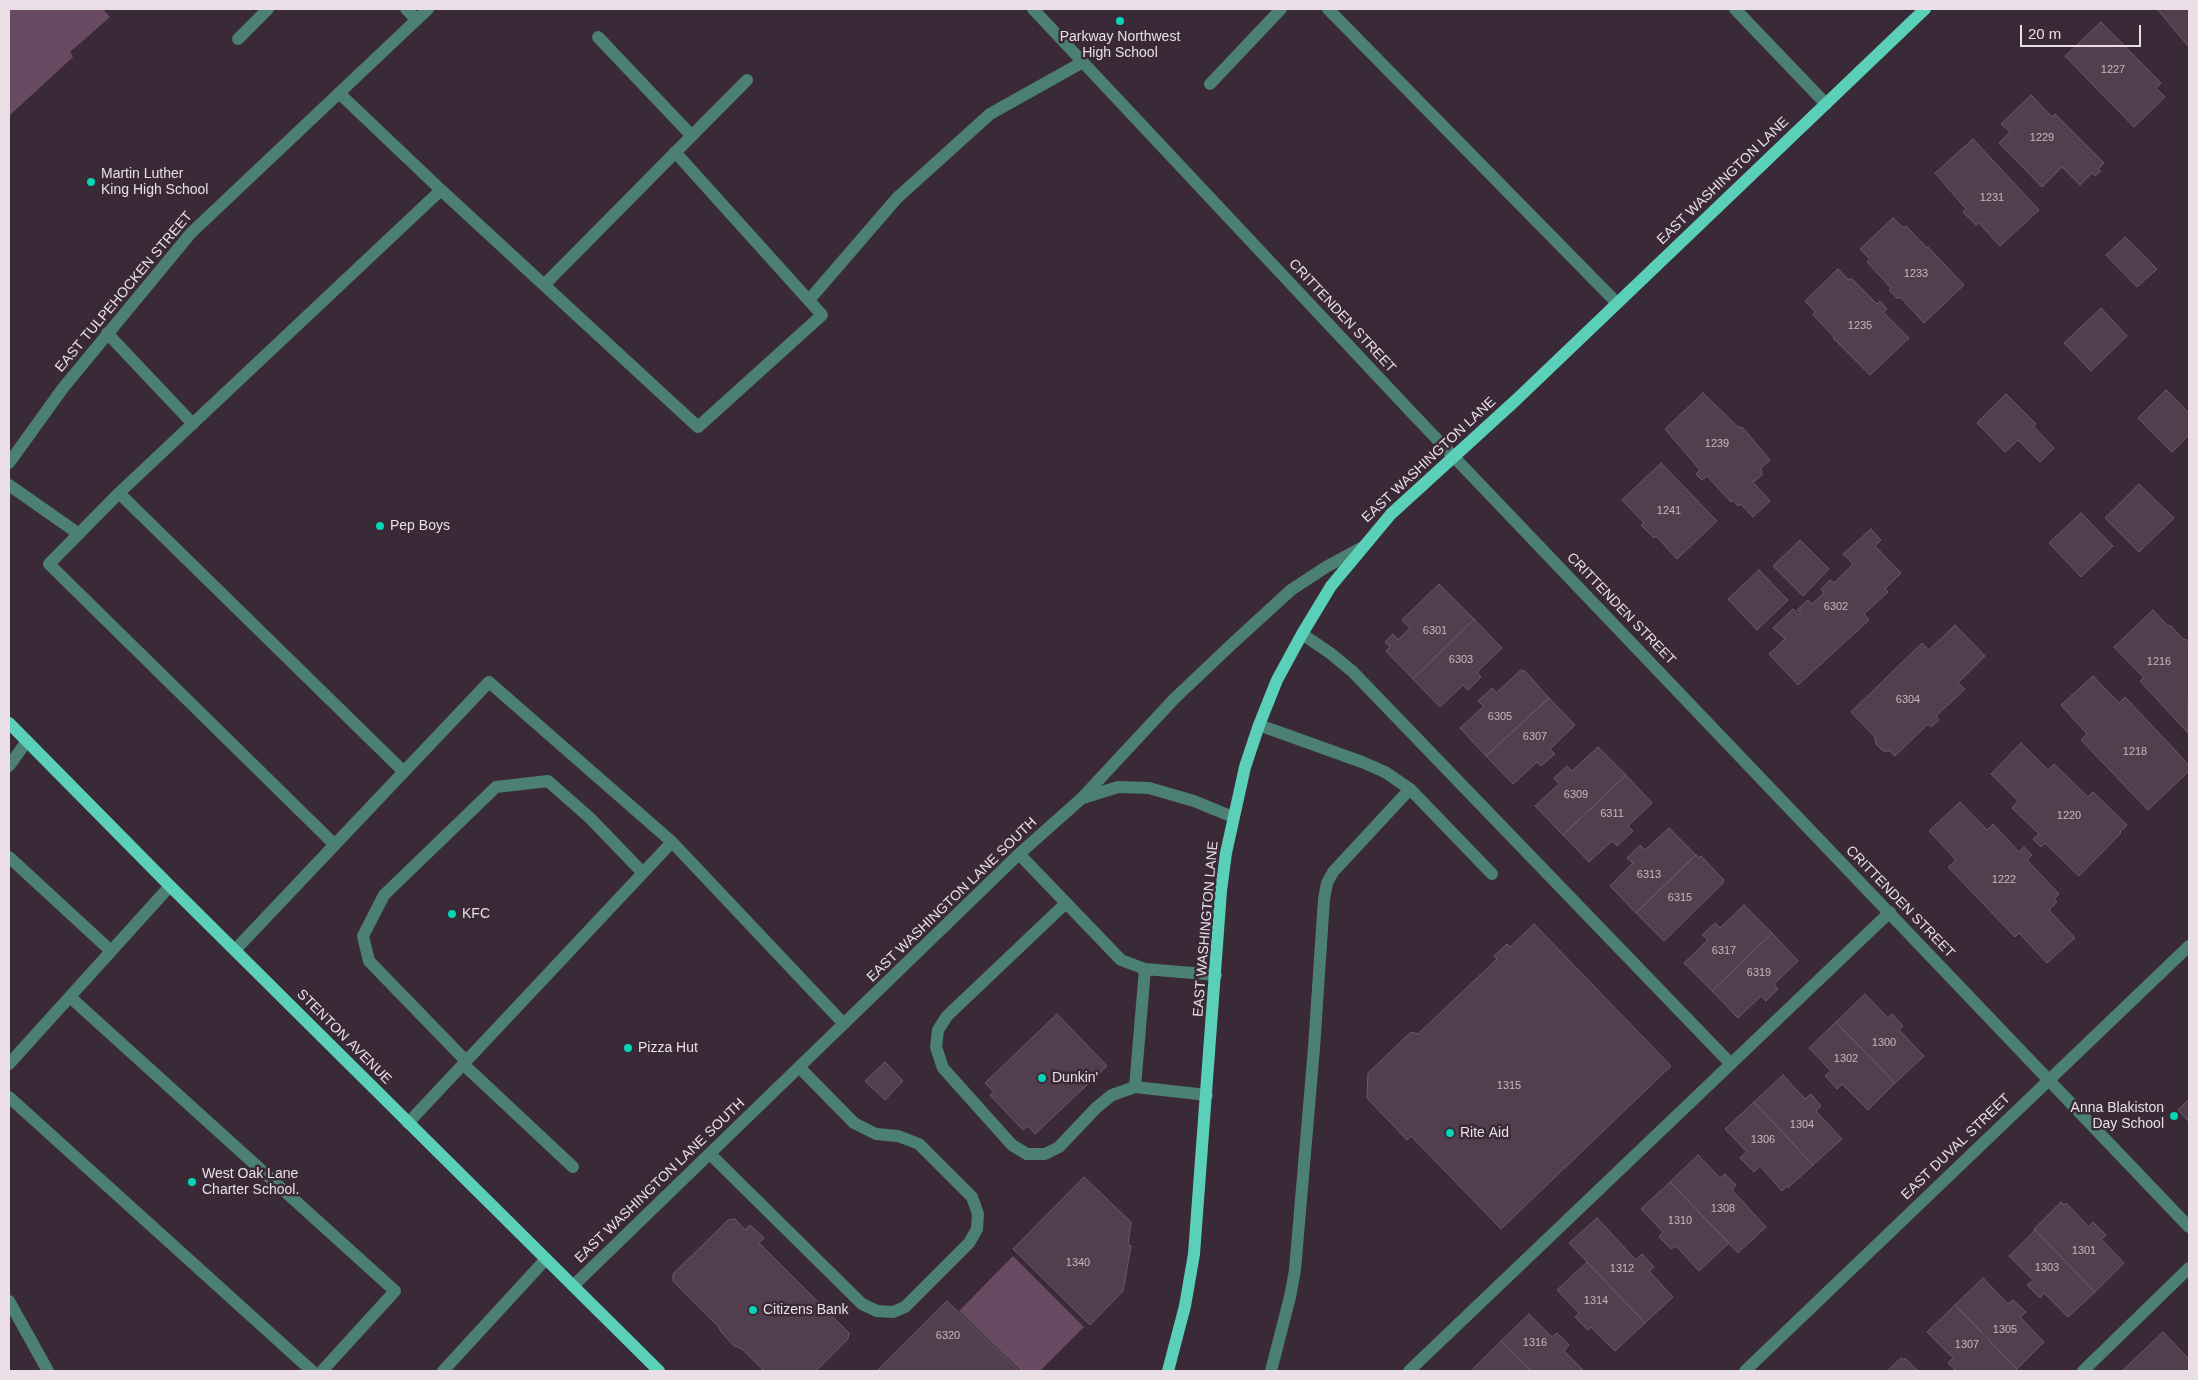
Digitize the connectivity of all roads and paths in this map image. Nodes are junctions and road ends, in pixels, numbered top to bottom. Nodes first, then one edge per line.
1 (268, 9) edge
2 (406, 9) edge
3 (428, 9) edge
4 (1281, 9) edge
5 (1328, 9) edge
6 (1735, 9) edge
7 (1925, 9) edge
8 (1035, 10) edge
9 (417, 20) junction
10 (598, 37) dead end
11 (238, 39) dead end
12 (1084, 62) junction
13 (747, 80) dead end
14 (1210, 84) dead end
15 (339, 93) junction
16 (1826, 104) junction
17 (691, 135) junction
18 (675, 152) junction
19 (442, 190) junction
20 (544, 285) junction
21 (809, 300) junction
22 (1617, 304) junction
23 (106, 333) junction
24 (193, 424) junction
25 (1454, 456) junction
26 (9, 463) edge
27 (9, 485) edge
28 (119, 493) junction
29 (79, 534) junction
30 (1361, 548) junction
31 (1302, 634) junction
32 (9, 723) edge
33 (1260, 725) junction
34 (27, 741) junction
35 (9, 766) edge
36 (404, 772) junction
37 (1410, 789) junction
38 (1081, 799) junction
39 (1233, 817) junction
40 (672, 842) junction
41 (335, 845) junction
42 (1019, 854) junction
43 (9, 857) edge
44 (643, 873) junction
45 (1492, 874) dead end
46 (170, 886) junction
47 (1065, 904) junction
48 (1890, 912) junction
49 (2189, 946) edge
50 (235, 950) junction
51 (111, 952) junction
52 (1145, 969) junction
53 (1216, 975) junction
54 (70, 997) junction
55 (844, 1024) junction
56 (465, 1063) junction
57 (1730, 1063) junction
58 (9, 1064) edge
59 (799, 1067) junction
60 (2049, 1080) junction
61 (1135, 1087) junction
62 (1206, 1095) junction
63 (9, 1097) edge
64 (408, 1123) junction
65 (710, 1154) junction
66 (573, 1167) dead end
67 (2189, 1227) edge
68 (546, 1260) junction
69 (2189, 1268) edge
70 (573, 1286) junction
71 (9, 1301) edge
72 (48, 1371) edge
73 (312, 1371) edge
74 (322, 1371) edge
75 (444, 1371) edge
76 (659, 1371) edge
77 (1168, 1371) edge
78 (1271, 1371) edge
79 (1409, 1371) edge
80 (1745, 1371) edge
81 (2083, 1371) edge

1 - 11 street
2 - 9 street
3 - 9 street, EAST TULPEHOCKEN STREET
4 - 14 street
5 - 22 street
6 - 16 street
7 - 16 main road, EAST WASHINGTON LANE
8 - 12 street, CRITTENDEN STREET
9 - 15 street, EAST TULPEHOCKEN STREET
10 - 17 street
12 - 21 street
12 - 25 street, CRITTENDEN STREET
13 - 17 street
15 - 19 street
15 - 23 street, EAST TULPEHOCKEN STREET
16 - 22 main road, EAST WASHINGTON LANE
17 - 18 street
18 - 20 street
18 - 21 street
19 - 20 street
19 - 24 street
20 - 21 street
22 - 25 main road, EAST WASHINGTON LANE
23 - 24 street
23 - 26 street, EAST TULPEHOCKEN STREET
24 - 28 street
25 - 30 main road, EAST WASHINGTON LANE
25 - 48 street, CRITTENDEN STREET
27 - 29 street
28 - 29 street
28 - 36 street
29 - 41 street
30 - 31 main road, EAST WASHINGTON LANE
30 - 38 street, EAST WASHINGTON LANE SOUTH
31 - 33 main road, EAST WASHINGTON LANE
31 - 57 street
32 - 34 main road, STENTON AVENUE
33 - 37 street
33 - 39 main road, EAST WASHINGTON LANE
34 - 35 street
34 - 46 main road, STENTON AVENUE
36 - 40 street
36 - 41 street
37 - 45 street
37 - 78 street
38 - 39 street
38 - 42 street, EAST WASHINGTON LANE SOUTH
39 - 53 main road, EAST WASHINGTON LANE
40 - 44 street
40 - 55 street
41 - 50 street
42 - 47 street
42 - 55 street, EAST WASHINGTON LANE SOUTH
43 - 51 street
44 - 56 street
44 - 56 street
46 - 50 main road, STENTON AVENUE
46 - 51 street
47 - 52 street
47 - 61 street
48 - 57 street
48 - 60 street, CRITTENDEN STREET
49 - 60 street, EAST DUVAL STREET
50 - 64 main road, STENTON AVENUE
51 - 54 street
52 - 53 street
52 - 61 street
53 - 62 main road, EAST WASHINGTON LANE
54 - 58 street
54 - 74 street
55 - 59 street, EAST WASHINGTON LANE SOUTH
56 - 64 street
56 - 66 street
57 - 79 street
59 - 65 street, EAST WASHINGTON LANE SOUTH
59 - 65 street
60 - 67 street, CRITTENDEN STREET
60 - 80 street, EAST DUVAL STREET
61 - 62 street
62 - 77 main road, EAST WASHINGTON LANE
63 - 73 street
64 - 68 main road, STENTON AVENUE
65 - 70 street, EAST WASHINGTON LANE SOUTH
68 - 70 main road, STENTON AVENUE
68 - 75 street
69 - 81 street
70 - 76 main road, STENTON AVENUE
71 - 72 street

